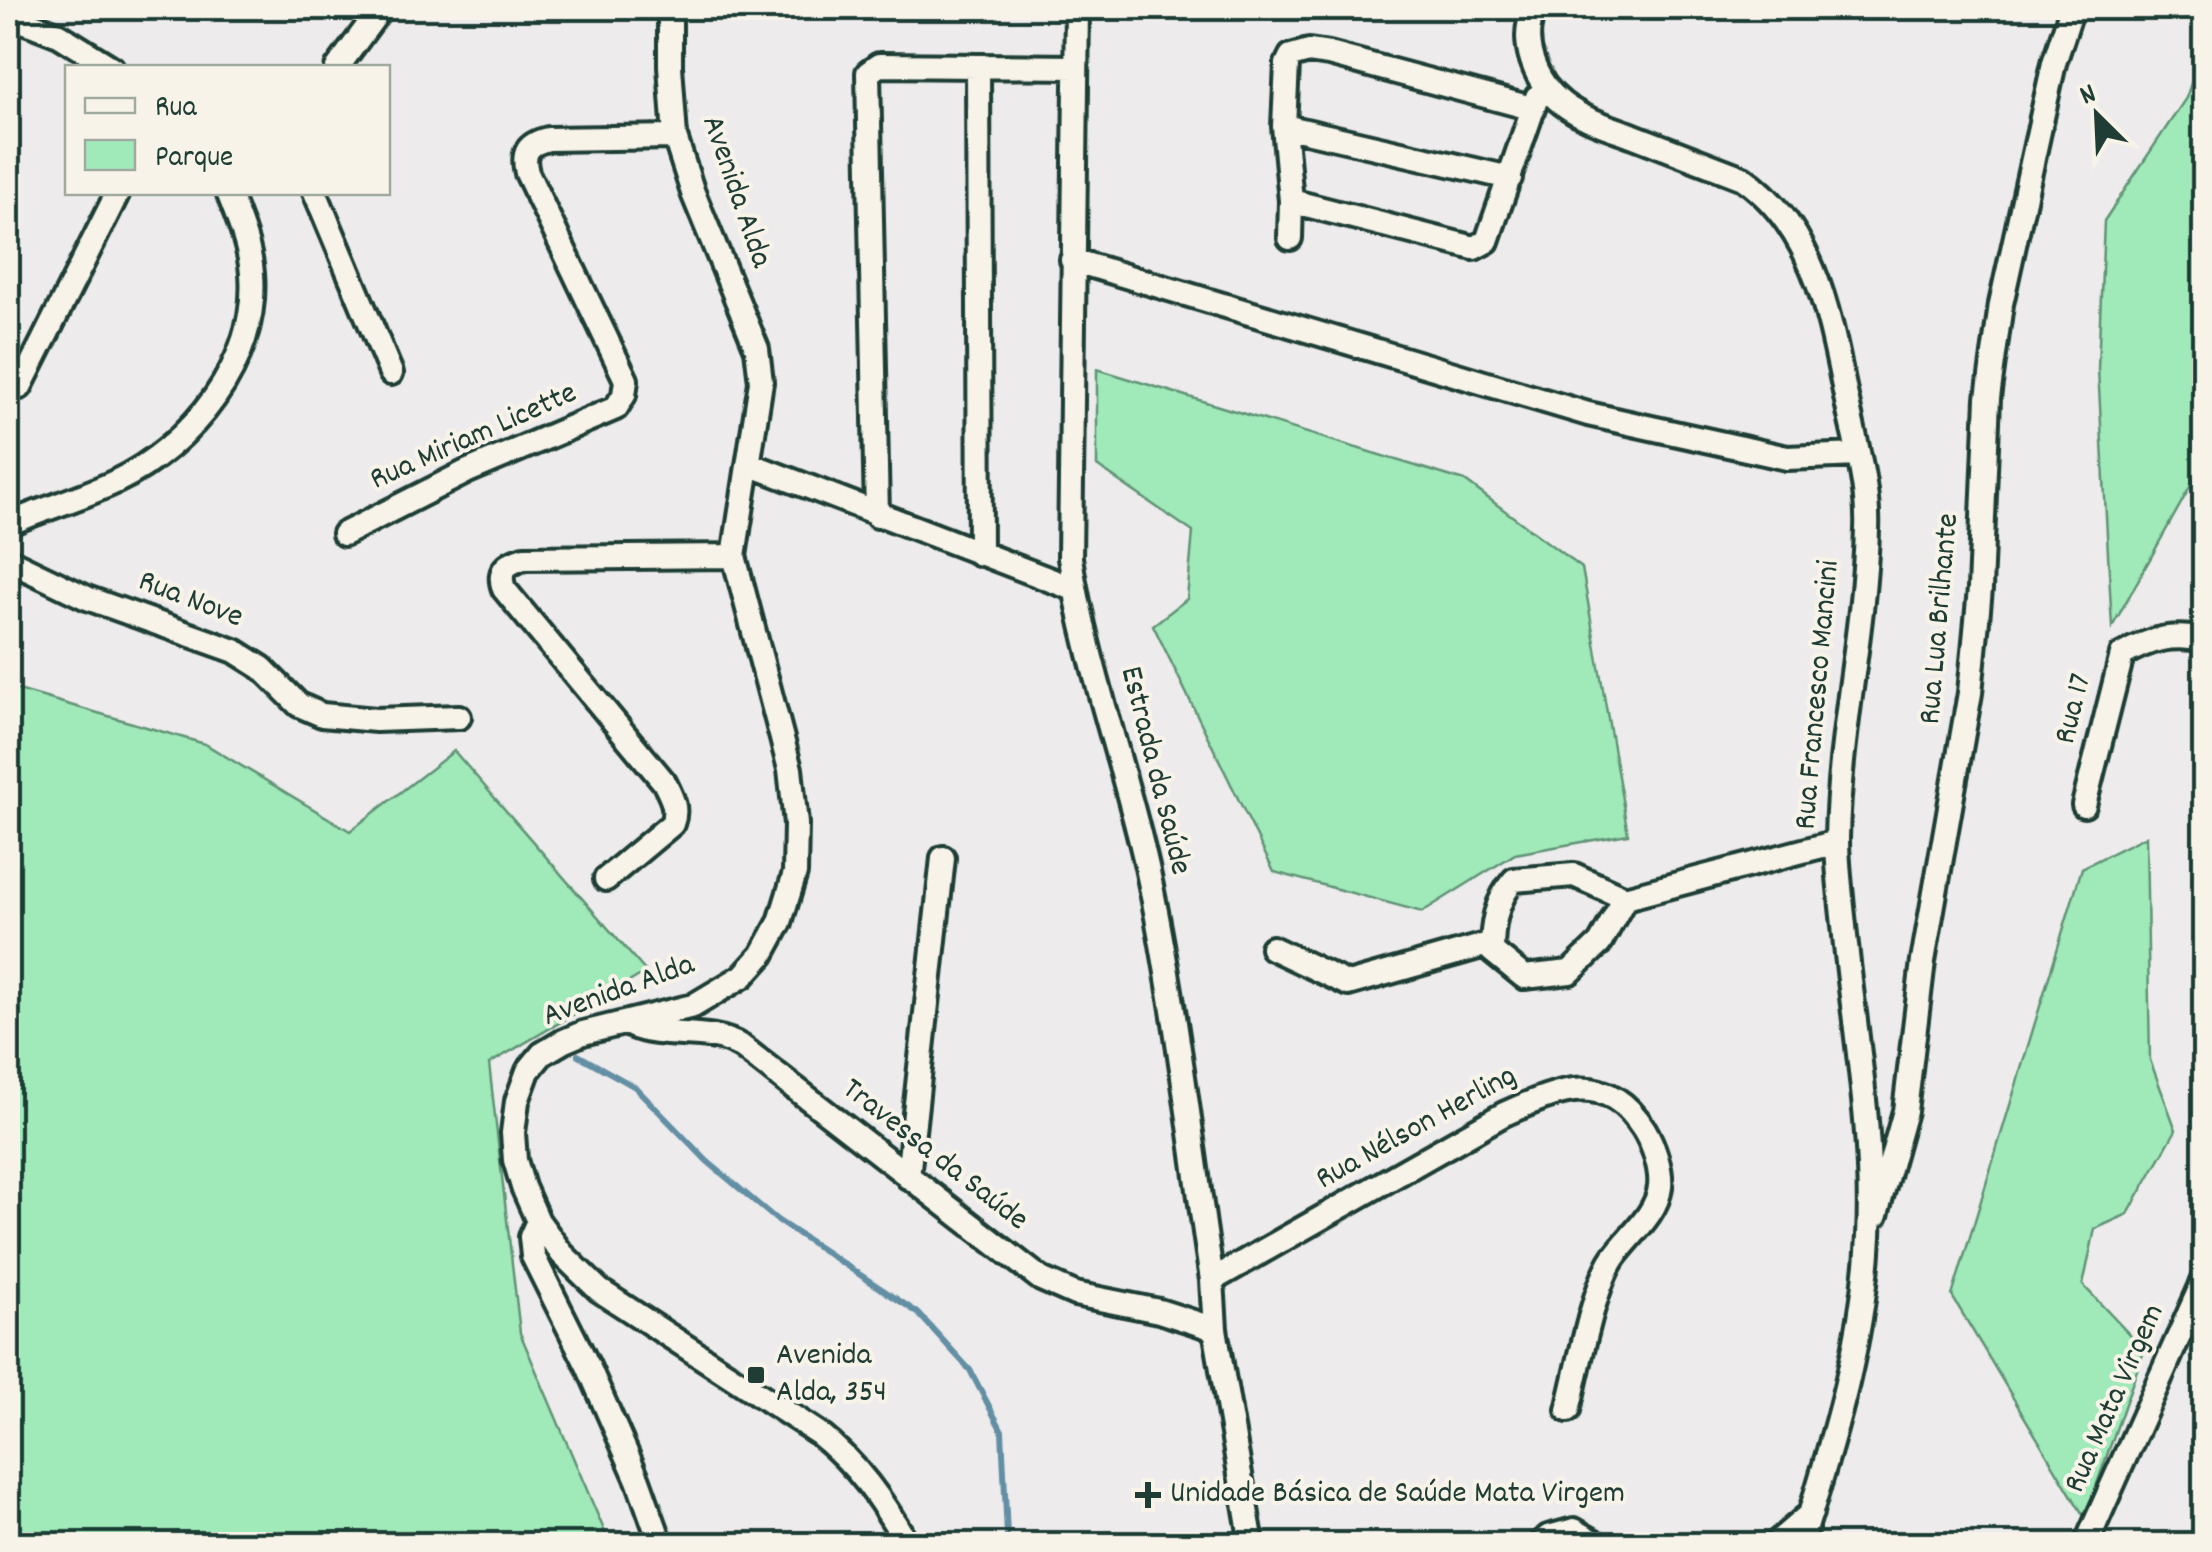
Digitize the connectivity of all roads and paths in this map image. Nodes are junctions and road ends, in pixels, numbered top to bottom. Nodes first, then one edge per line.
1 (381, 8) edge
2 (670, 8) edge
3 (1076, 8) edge
4 (1535, 8) edge
5 (2072, 8) edge
6 (8, 15) edge
7 (27, 15) edge
8 (107, 65) edge
9 (339, 65) edge
10 (978, 66) junction
11 (1075, 66) junction
12 (1544, 86) junction
13 (1531, 108) junction
14 (1284, 126) junction
15 (675, 137) junction
16 (1510, 178) junction
17 (116, 195) edge
18 (316, 195) edge
19 (235, 197) edge
20 (1291, 201) junction
21 (1290, 238) dead end
22 (1072, 260) junction
23 (391, 373) dead end
24 (20, 387) dead end
25 (1858, 454) junction
26 (749, 464) junction
27 (877, 516) junction
28 (12, 519) edge
29 (344, 534) dead end
30 (980, 554) junction
31 (734, 556) junction
32 (8, 560) edge
33 (1074, 589) junction
34 (2204, 640) edge
35 (459, 717) dead end
36 (2084, 805) dead end
37 (1837, 842) junction
38 (944, 858) dead end
39 (606, 879) dead end
40 (1625, 898) junction
41 (1492, 943) junction
42 (1272, 948) dead end
43 (623, 1023) junction
44 (908, 1176) junction
45 (538, 1221) junction
46 (1869, 1236) junction
47 (1212, 1280) junction
48 (2204, 1280) edge
49 (1215, 1330) junction
50 (1568, 1410) dead end
51 (1811, 1513) junction
52 (661, 1544) edge
53 (907, 1544) edge
54 (1252, 1544) edge
55 (1541, 1544) edge
56 (1598, 1544) edge
57 (1775, 1544) edge
58 (1801, 1544) edge
59 (2086, 1544) edge

1 - 9 street
2 - 15 street, Avenida Alda
3 - 11 street, Estrada da Saúde
4 - 12 street
5 - 46 street, Rua Lua Brilhante
6 - 7 street
7 - 8 street
10 - 11 street
10 - 27 street
10 - 30 street
11 - 22 street, Estrada da Saúde
12 - 13 street
12 - 25 street, Rua Francesco Mancini
13 - 14 street
13 - 16 street
14 - 16 street
14 - 20 street
15 - 26 street, Avenida Alda
15 - 29 street, Rua Miriam Licette
16 - 20 street
17 - 24 street
18 - 23 street
19 - 28 street
20 - 21 street
22 - 25 street
22 - 33 street, Estrada da Saúde
25 - 37 street, Rua Francesco Mancini
26 - 27 street
26 - 31 street, Avenida Alda
27 - 30 street
30 - 33 street
31 - 39 street
31 - 43 street, Avenida Alda
32 - 35 street, Rua Nove
33 - 47 street, Estrada da Saúde
34 - 36 street, Rua 17
37 - 40 street
37 - 46 street, Rua Francesco Mancini
38 - 44 street
40 - 41 street
40 - 41 street
41 - 42 street
43 - 44 street, Travessa da Saúde
43 - 45 street, Avenida Alda
44 - 49 street, Travessa da Saúde
45 - 52 street
45 - 53 street, Avenida Alda
46 - 51 street, Rua Francesco Mancini
47 - 49 street, Estrada da Saúde
47 - 50 street, Rua Nélson Herling
48 - 59 street, Rua Mata Virgem
49 - 54 street, Estrada da Saúde
51 - 57 street
51 - 58 street, Rua Francesco Mancini
55 - 56 street

